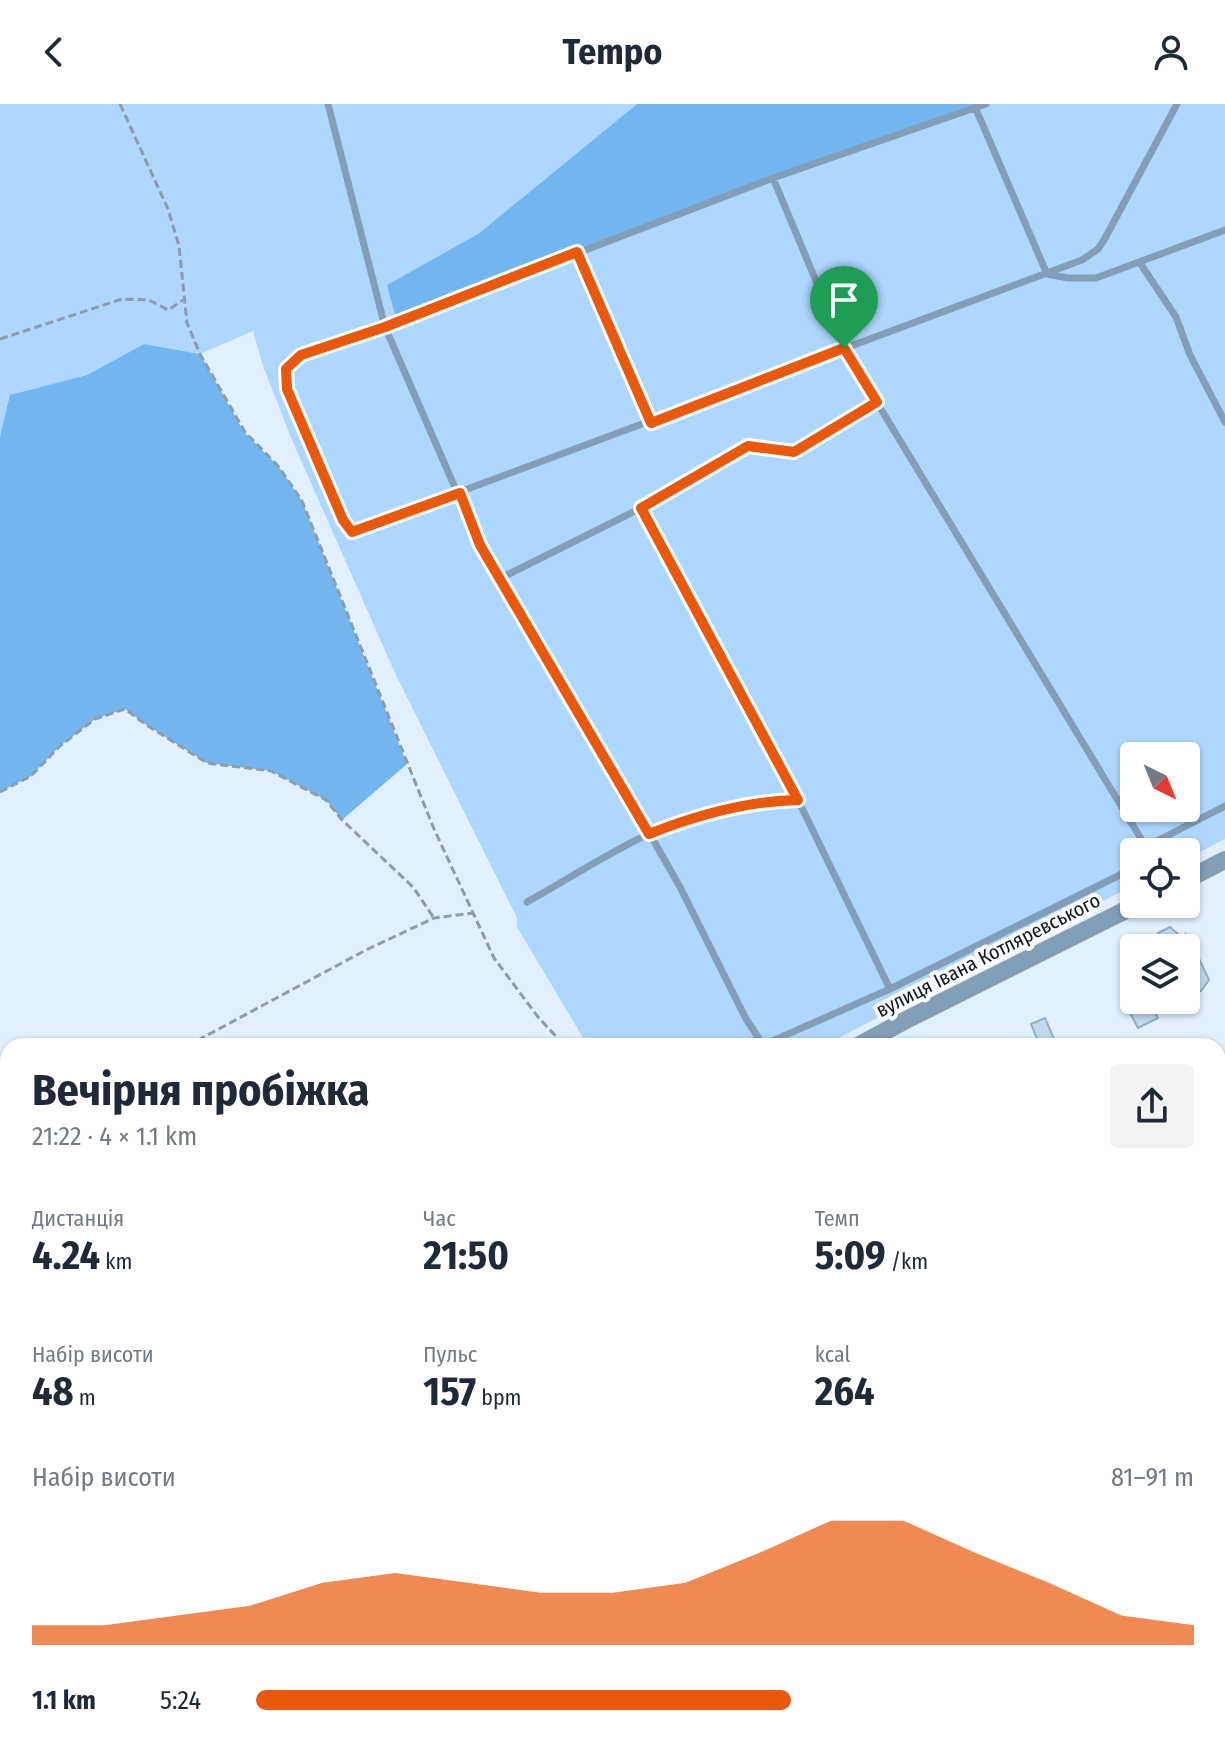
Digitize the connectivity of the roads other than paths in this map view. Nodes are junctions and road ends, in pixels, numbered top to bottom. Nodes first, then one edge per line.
1 (328, 104) edge
2 (986, 104) edge
3 (1177, 104) edge
4 (975, 107) junction
5 (773, 178) junction
6 (1225, 230) edge
7 (577, 252) junction
8 (1140, 263) junction
9 (1047, 274) junction
10 (385, 327) junction
11 (844, 348) junction
12 (877, 402) junction
13 (1225, 422) edge
14 (651, 423) junction
15 (460, 493) junction
16 (641, 508) junction
17 (499, 579) junction
18 (798, 800) junction
19 (1225, 806) edge
20 (649, 834) junction
21 (1140, 838) edge
22 (1167, 838) edge
23 (1225, 860) edge
24 (1200, 873) edge
25 (1120, 875) edge
26 (527, 902) dead end
27 (1120, 913) edge
28 (890, 989) junction
29 (757, 1038) edge
30 (780, 1038) edge
31 (873, 1038) edge

1 - 10 lane
2 - 4 lane
3 - 9 lane
4 - 5 lane
4 - 9 lane
5 - 7 lane
5 - 11 lane
6 - 8 lane
7 - 10 lane
7 - 14 lane
8 - 9 lane
8 - 13 lane
9 - 11 lane
10 - 15 lane
10 - 15 lane
11 - 12 lane
11 - 14 lane
12 - 16 lane
12 - 21 lane
14 - 15 lane
15 - 17 lane
16 - 17 lane
16 - 18 lane
17 - 20 lane
18 - 20 lane
18 - 28 lane
19 - 22 lane
20 - 26 lane
20 - 29 lane
23 - 24 street
25 - 28 lane
27 - 31 street, вулиця Івана Котляревського
28 - 30 lane

